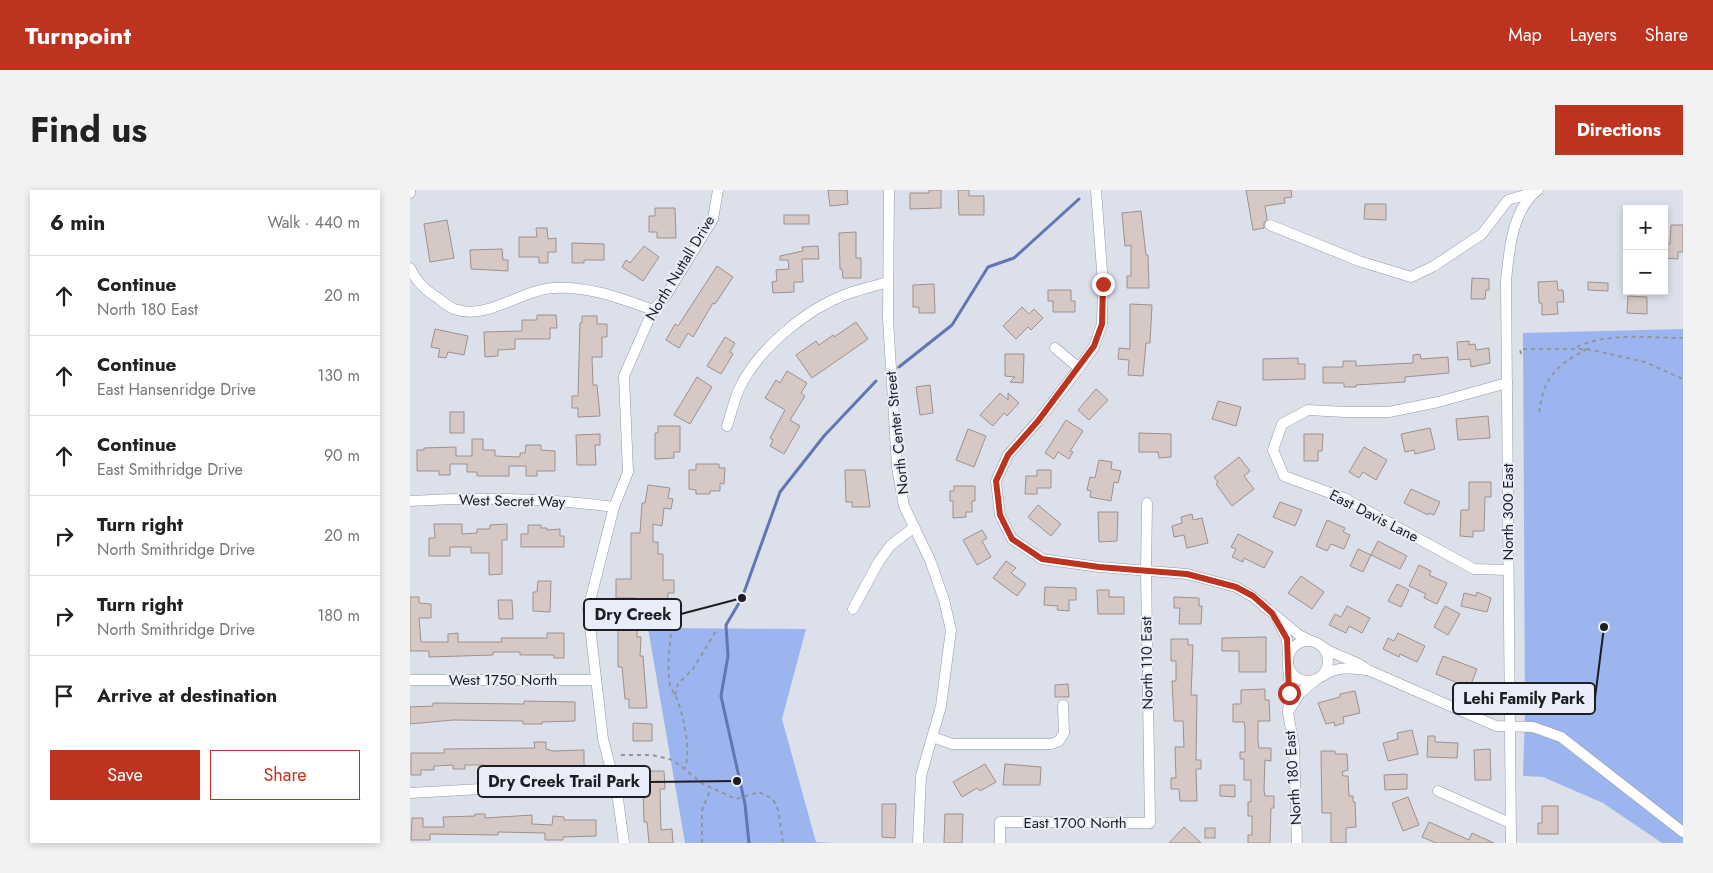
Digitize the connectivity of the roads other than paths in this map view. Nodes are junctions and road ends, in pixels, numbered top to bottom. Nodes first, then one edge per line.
1 (718, 190) edge
2 (889, 190) edge
3 (1096, 190) edge
4 (1537, 191) edge
5 (1270, 225) dead end
6 (410, 268) edge
7 (888, 282) junction
8 (653, 310) junction
9 (1055, 348) dead end
10 (1079, 368) junction
11 (1507, 383) junction
12 (727, 426) dead end
13 (410, 501) edge
14 (1148, 503) dead end
15 (614, 507) junction
16 (913, 528) junction
17 (1146, 570) junction
18 (1508, 570) junction
19 (853, 609) dead end
20 (1272, 613) junction
21 (1311, 641) junction
22 (1323, 647) junction
23 (1288, 661) junction
24 (1368, 670) junction
25 (1318, 679) junction
26 (410, 680) edge
27 (596, 680) junction
28 (1063, 705) dead end
29 (1288, 713) junction
30 (1509, 726) junction
31 (933, 738) junction
32 (1438, 791) dead end
33 (617, 792) junction
34 (410, 793) edge
35 (1150, 823) joint
36 (1510, 823) junction
37 (1683, 832) edge
38 (624, 843) edge
39 (918, 843) edge
40 (1000, 843) edge
41 (1297, 843) edge
42 (1511, 843) edge

1 - 8 street, North Nuttall Drive
2 - 7 street, North Center Street
3 - 10 street
4 - 5 street
4 - 11 street, North 300 East
6 - 8 street
7 - 12 street
7 - 16 street, North Center Street
8 - 15 street, North Nuttall Drive
9 - 10 street
10 - 17 street
11 - 18 street, North 300 East
11 - 18 street, East Davis Lane
13 - 15 street, West Secret Way
14 - 17 street, North 110 East
15 - 27 street, North Nuttall Drive
16 - 19 street
16 - 31 street, North Center Street
17 - 20 street
17 - 35 street, North 110 East
18 - 30 street, North 300 East
20 - 21 street
20 - 23 street, North 180 East
21 - 22 street
21 - 23 street
22 - 24 street
22 - 25 street
23 - 25 street
23 - 29 street, North 180 East
24 - 25 street
24 - 30 street
25 - 29 street, North 180 East
26 - 27 street, West 1750 North
27 - 33 street, North Nuttall Drive
28 - 31 street
29 - 41 street, North 180 East
30 - 36 street, North 300 East
30 - 37 street
31 - 39 street, North Center Street
32 - 36 street
33 - 34 street
33 - 38 street, North Nuttall Drive
35 - 40 street, East 1700 North
36 - 42 street, North 300 East

